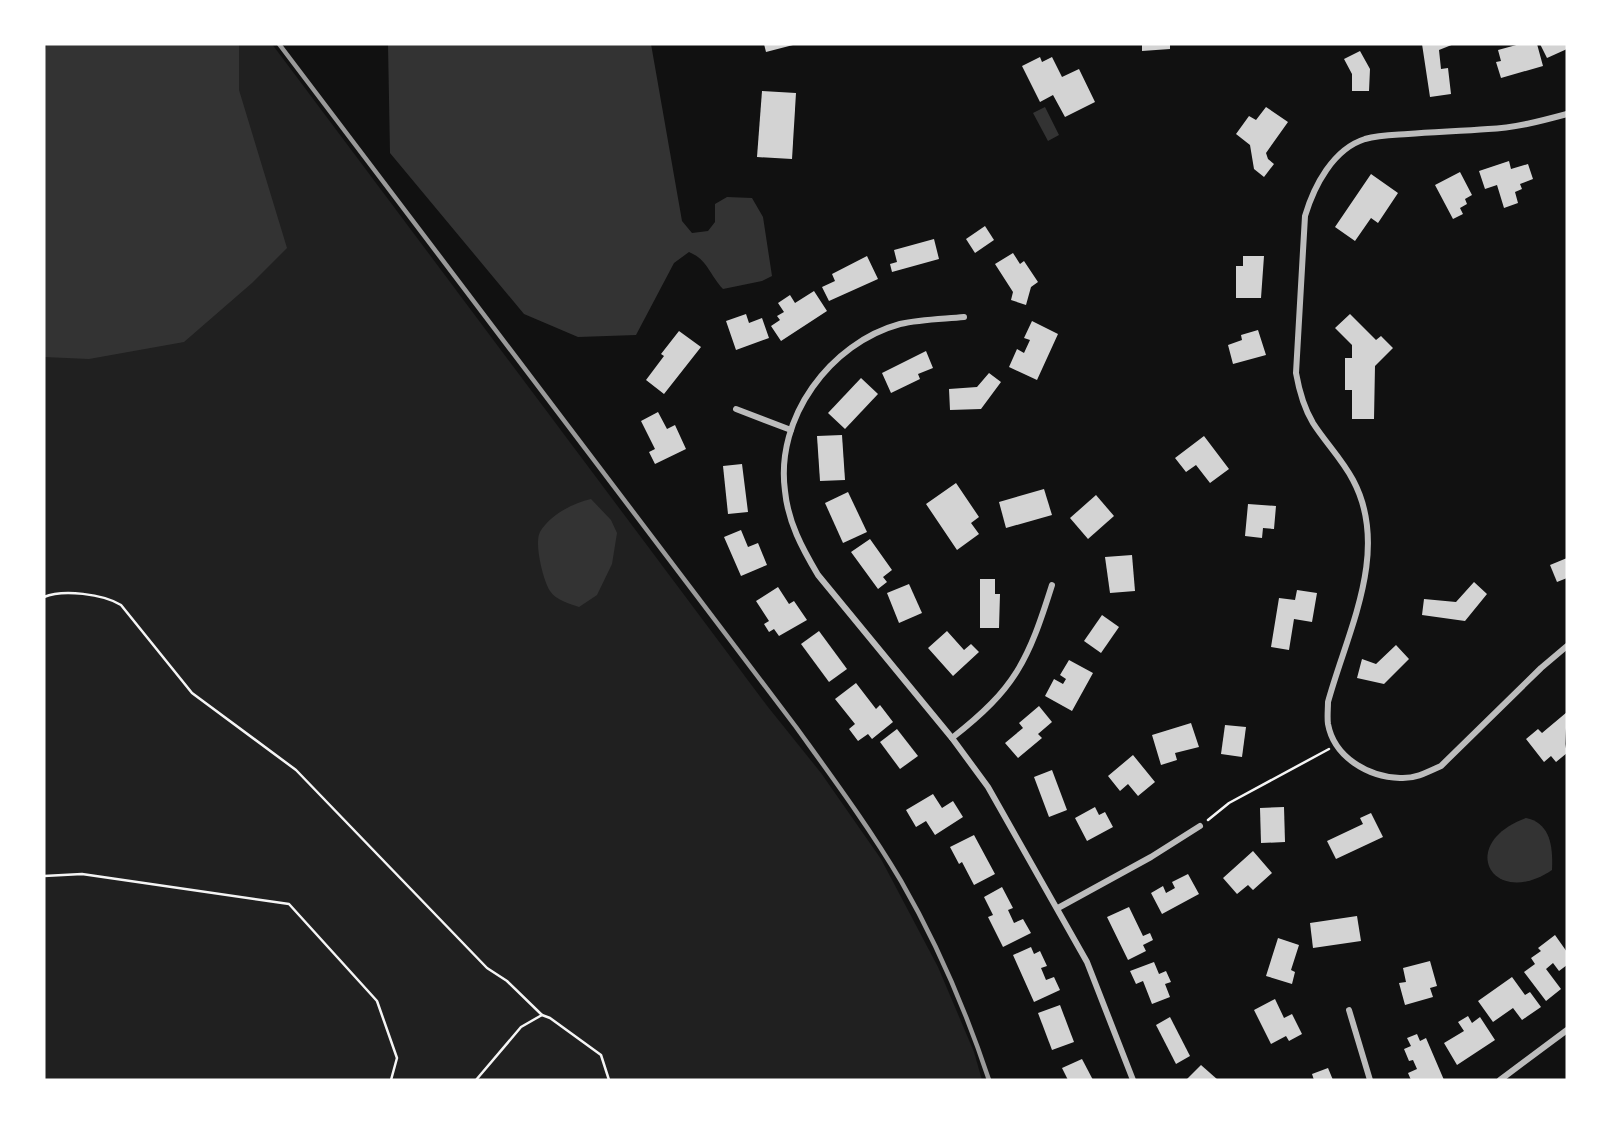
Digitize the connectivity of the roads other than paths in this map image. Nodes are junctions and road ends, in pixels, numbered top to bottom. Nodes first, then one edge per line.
1 (1567, 114) edge
2 (964, 317) dead end
3 (736, 409) dead end
4 (791, 430) junction
5 (1052, 585) dead end
6 (1567, 646) edge
7 (952, 738) junction
8 (1200, 826) road end
9 (1058, 908) junction
10 (1349, 1010) dead end
11 (1567, 1030) edge
12 (1133, 1080) edge
13 (1370, 1080) edge
14 (1500, 1080) edge

1 - 6 street
2 - 4 street
3 - 4 street
4 - 7 street
5 - 7 street
7 - 9 street
8 - 9 street
9 - 12 street
10 - 13 street
11 - 14 street

